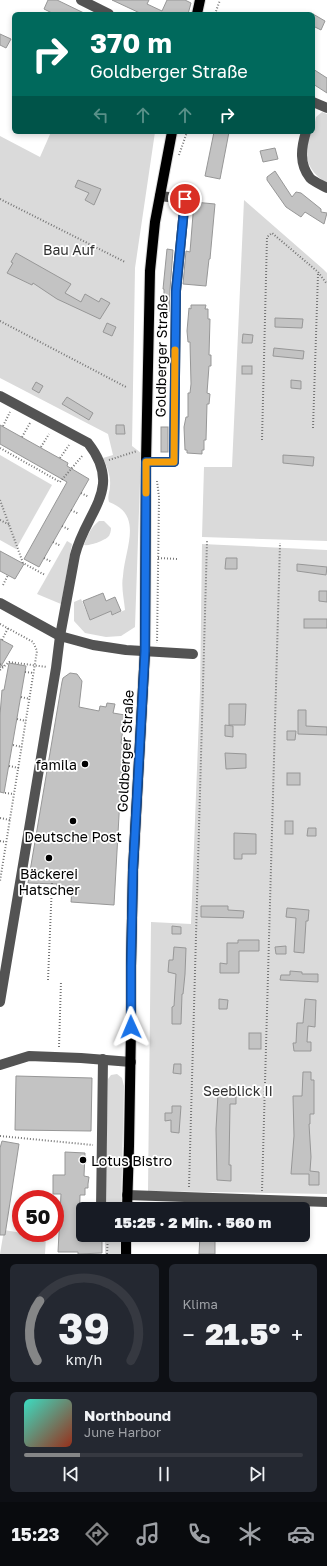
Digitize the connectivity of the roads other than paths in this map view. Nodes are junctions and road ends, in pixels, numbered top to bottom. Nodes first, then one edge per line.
1 (81, 0) edge
2 (200, 0) edge
3 (106, 12) edge
4 (197, 12) edge
5 (315, 104) edge
6 (327, 108) edge
7 (172, 134) edge
8 (305, 134) edge
9 (327, 188) edge
10 (160, 196) junction
11 (0, 396) edge
12 (151, 462) junction
13 (0, 603) edge
14 (60, 636) junction
15 (145, 651) junction
16 (194, 654) dead end
17 (0, 1002) edge
18 (104, 1059) junction
19 (131, 1062) junction
20 (0, 1065) edge
21 (127, 1195) junction
22 (101, 1202) edge
23 (127, 1202) edge
24 (327, 1202) edge
25 (126, 1242) edge
26 (126, 1254) edge

1 - 3 street
2 - 4 main road
5 - 6 street
7 - 10 main road, Goldberger Straße
8 - 9 street
10 - 12 main road, Goldberger Straße
10 - 12 street, Goldberger Straße
11 - 14 street
12 - 15 main road, Goldberger Straße
13 - 14 street
14 - 15 street
14 - 17 street
15 - 16 street
15 - 19 main road, Goldberger Straße
18 - 19 street
18 - 20 street
18 - 22 street
19 - 21 main road, Goldberger Straße
21 - 23 main road, Goldberger Straße
21 - 24 street
25 - 26 main road

